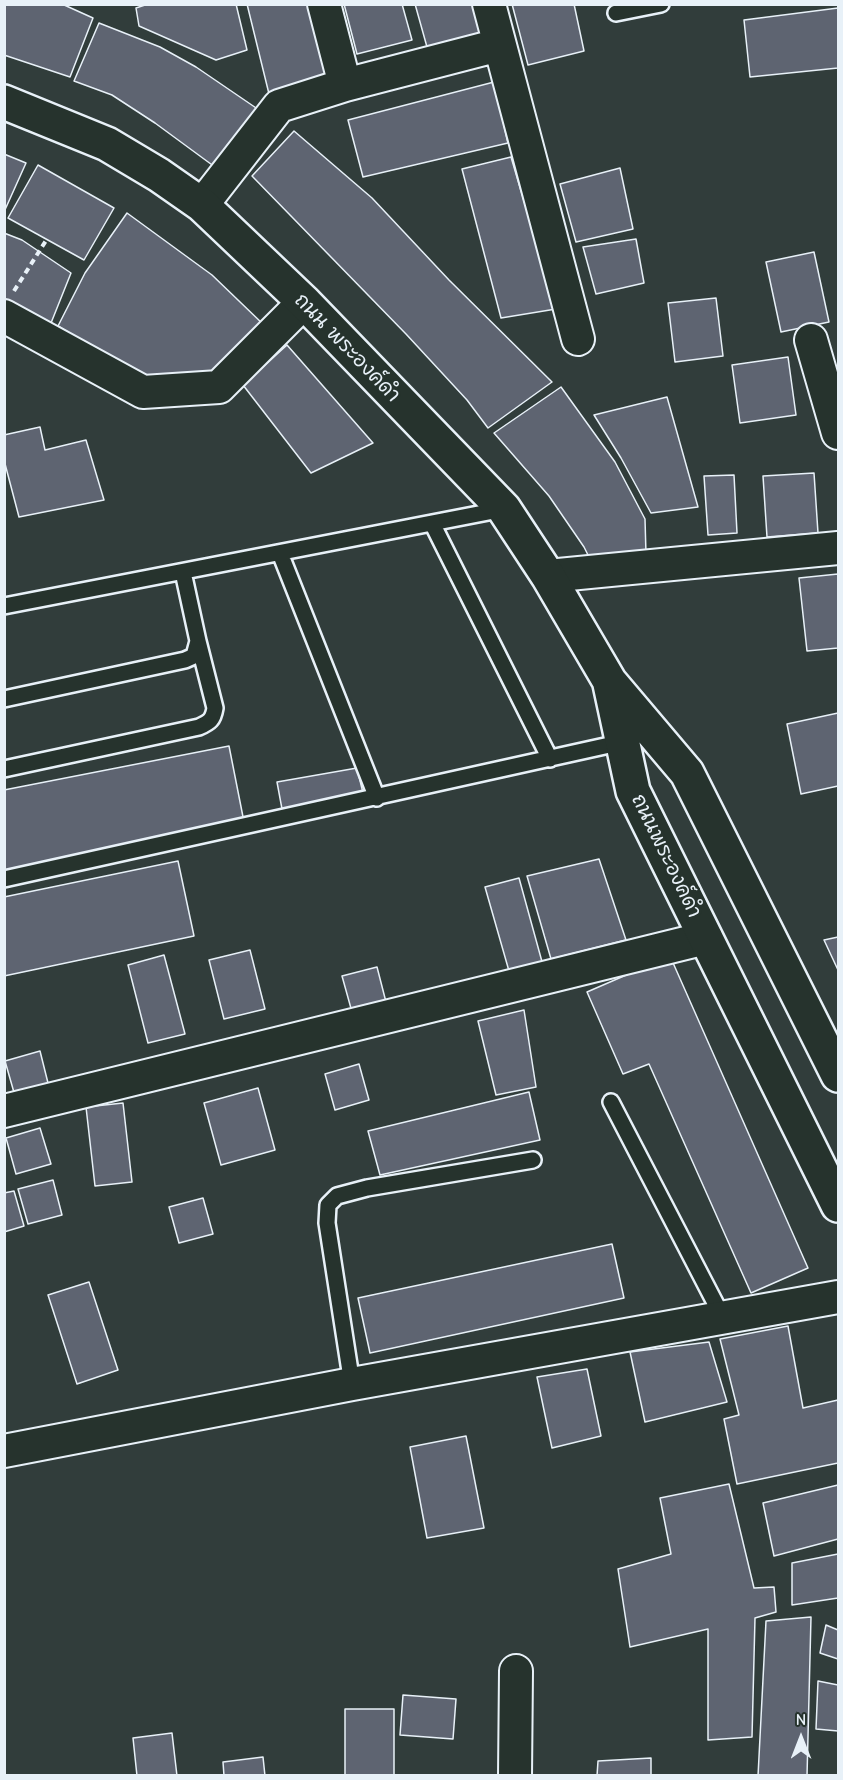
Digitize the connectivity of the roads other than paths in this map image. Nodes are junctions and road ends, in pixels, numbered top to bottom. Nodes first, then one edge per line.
1 (324, 4) edge
2 (489, 4) edge
3 (660, 4) edge
4 (616, 13) dead end
5 (499, 45) junction
6 (345, 86) junction
7 (4, 102) edge
8 (201, 205) junction
9 (304, 302) junction
10 (8, 307) edge
11 (578, 339) dead end
12 (811, 340) dead end
13 (838, 433) edge
14 (504, 509) junction
15 (432, 523) junction
16 (838, 548) edge
17 (280, 553) junction
18 (183, 572) junction
19 (548, 576) junction
20 (4, 606) edge
21 (198, 640) junction
22 (610, 682) junction
23 (4, 699) edge
24 (623, 742) junction
25 (550, 759) junction
26 (4, 769) edge
27 (377, 798) junction
28 (4, 879) edge
29 (706, 938) junction
30 (838, 1075) edge
31 (611, 1102) dead end
32 (4, 1111) edge
33 (533, 1160) dead end
34 (838, 1205) edge
35 (838, 1297) edge
36 (723, 1318) junction
37 (352, 1384) junction
38 (4, 1451) edge
39 (516, 1671) dead end
40 (515, 1776) edge

1 - 6 street
2 - 5 street
3 - 4 lane
5 - 6 street
5 - 11 street
6 - 8 street
7 - 8 street, ถนน พระองค์ดำ
8 - 9 street, ถนน พระองค์ดำ
9 - 10 street
9 - 14 street, ถนน พระองค์ดำ
12 - 13 street
14 - 15 lane
14 - 19 street, ถนน พระองค์ดำ
15 - 17 lane
15 - 25 lane
16 - 19 street
17 - 18 lane
17 - 27 lane
18 - 20 lane
18 - 21 lane
19 - 22 street, ถนน พระองค์ดำ
21 - 23 lane
21 - 26 lane
22 - 24 street, ถนนพระองค์ดำ
22 - 30 street
24 - 25 lane
24 - 29 street, ถนนพระองค์ดำ
25 - 27 lane
27 - 28 lane
29 - 32 street
29 - 34 street, ถนนพระองค์ดำ
31 - 36 lane
33 - 37 lane
35 - 36 street
36 - 37 street
37 - 38 street
39 - 40 street

